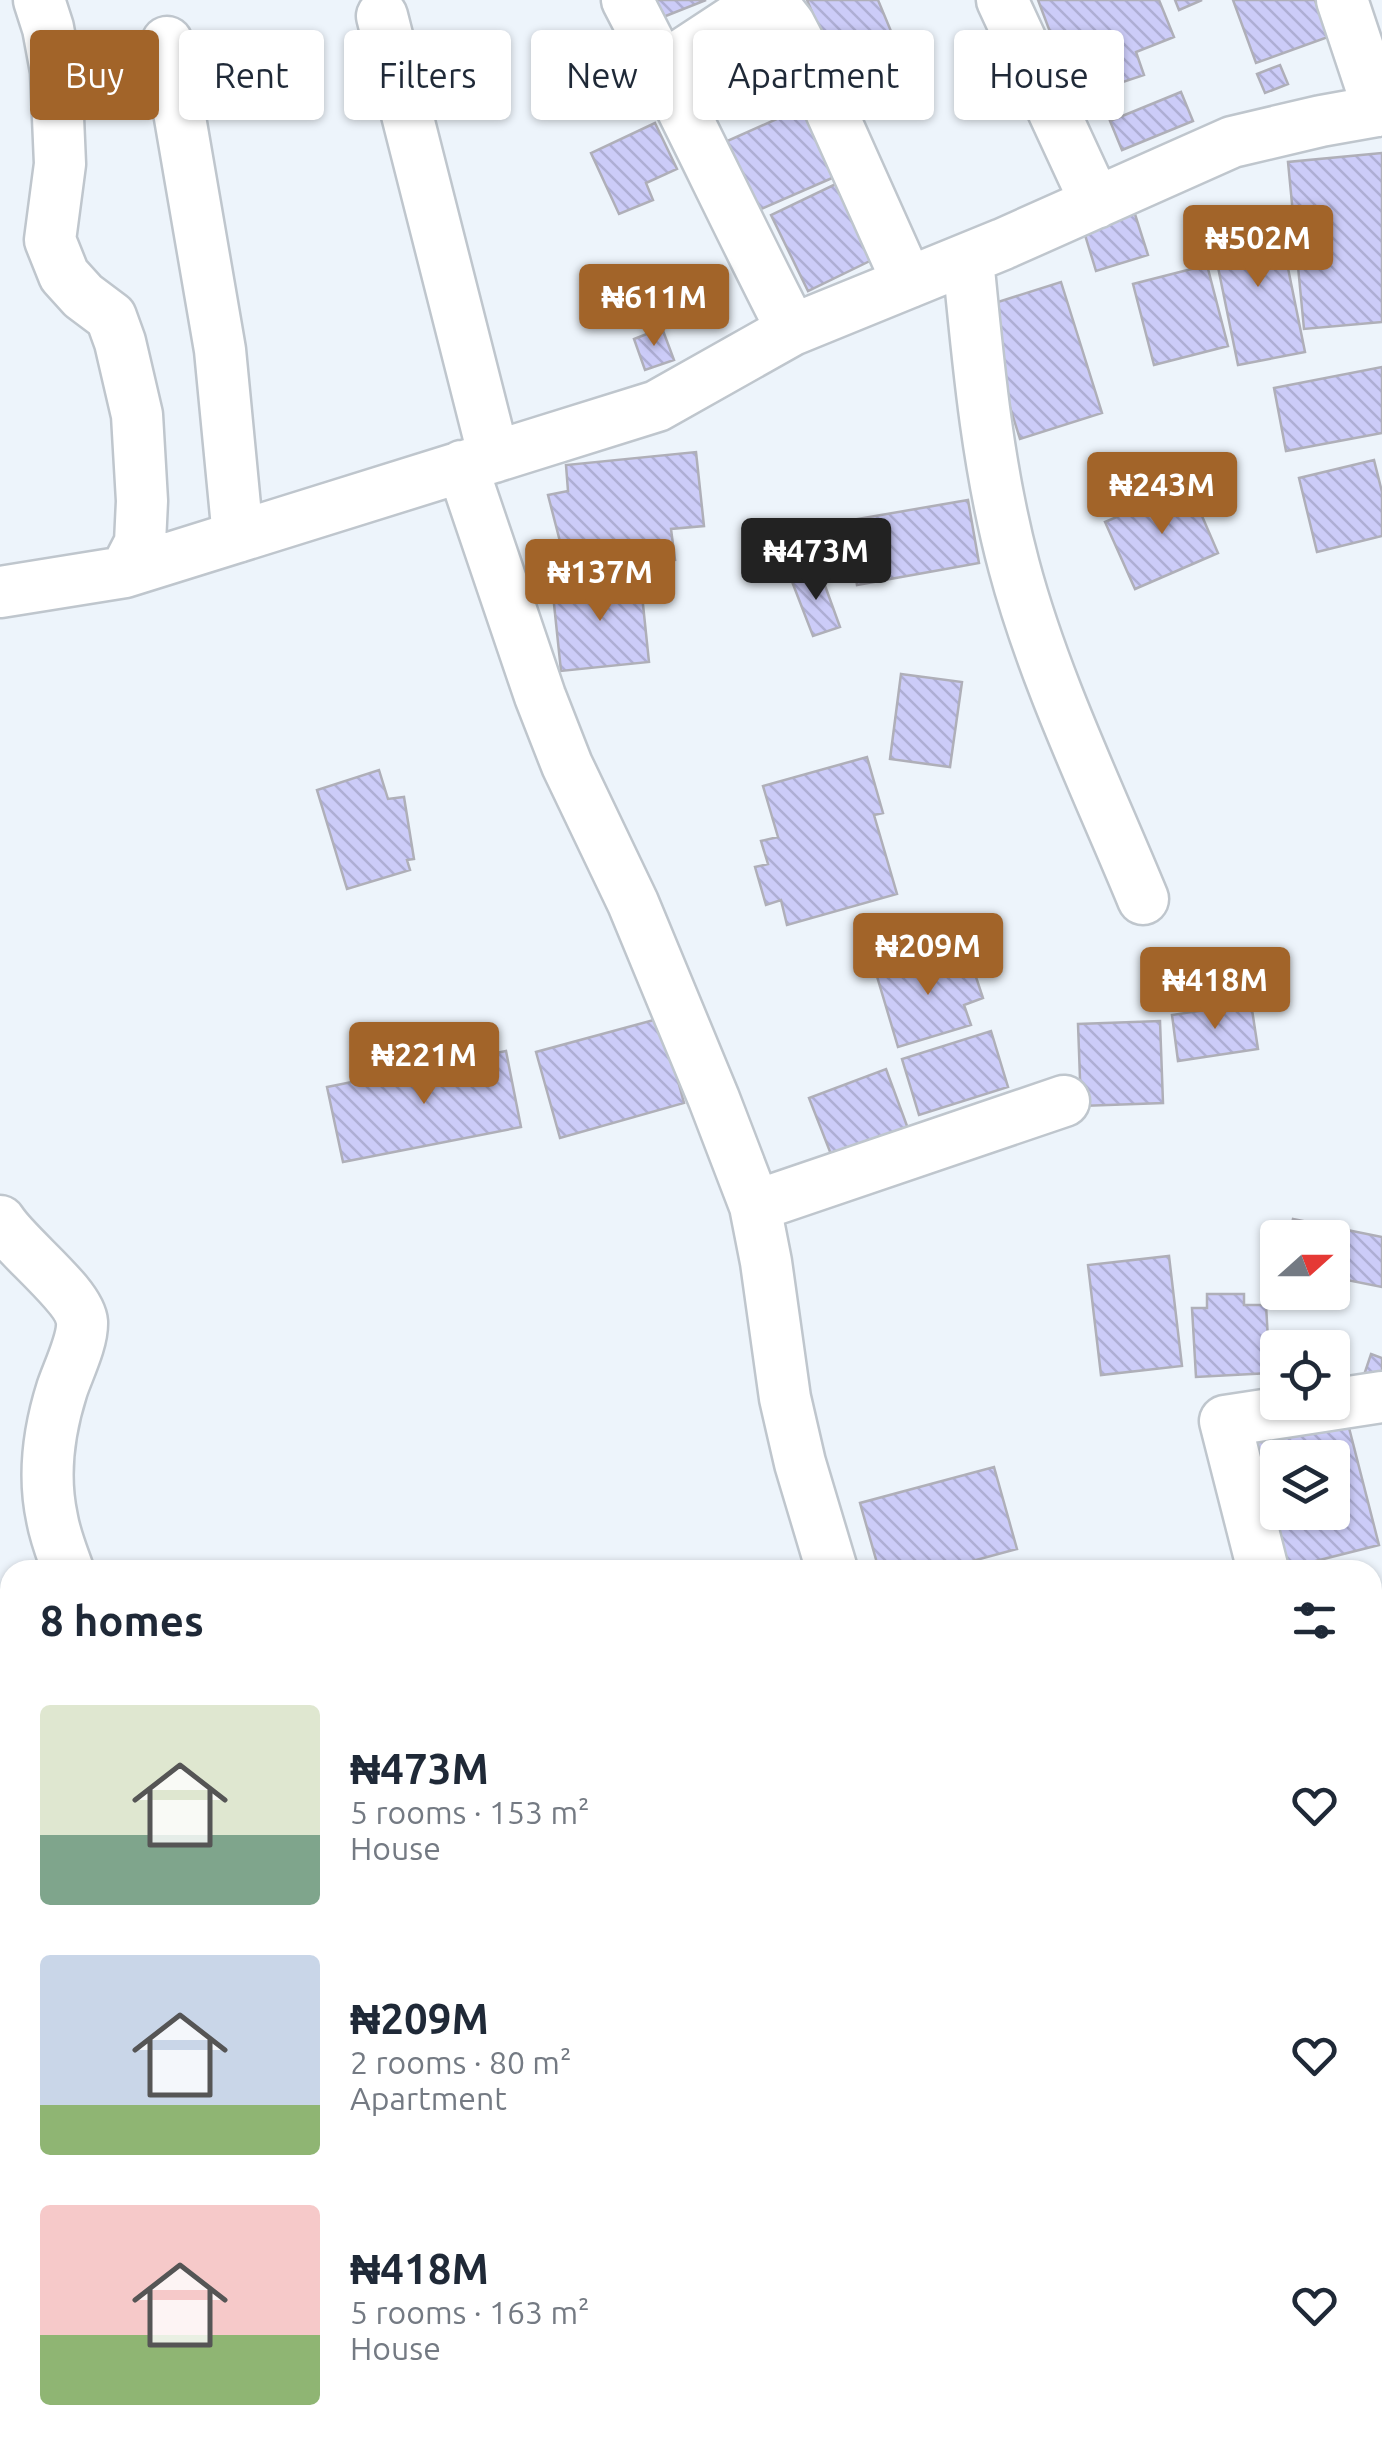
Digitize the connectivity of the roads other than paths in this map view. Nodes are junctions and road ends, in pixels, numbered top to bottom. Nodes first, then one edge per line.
1 (39, 0) edge
2 (628, 0) edge
3 (1002, 0) edge
4 (1342, 0) edge
5 (382, 16) dead end
6 (643, 30) edge
7 (167, 42) dead end
8 (673, 61) edge
9 (673, 91) edge
10 (1380, 110) edge
11 (1096, 202) junction
12 (968, 258) junction
13 (908, 283) junction
14 (792, 330) junction
15 (478, 462) junction
16 (238, 537) junction
17 (125, 572) junction
18 (0, 592) edge
19 (1144, 899) dead end
20 (1064, 1102) dead end
21 (755, 1206) junction
22 (0, 1222) edge
23 (1382, 1396) edge
24 (65, 1560) edge
25 (829, 1560) edge
26 (1260, 1560) edge

1 - 17 street
2 - 6 street
3 - 11 street
4 - 10 street
5 - 15 street
7 - 16 street
8 - 13 street
9 - 14 street
10 - 11 street
11 - 12 street
12 - 13 street
12 - 19 street
13 - 14 street
14 - 15 street
15 - 16 street
15 - 21 street
16 - 17 street
17 - 18 street
20 - 21 street
21 - 25 street
22 - 24 street
23 - 26 street

